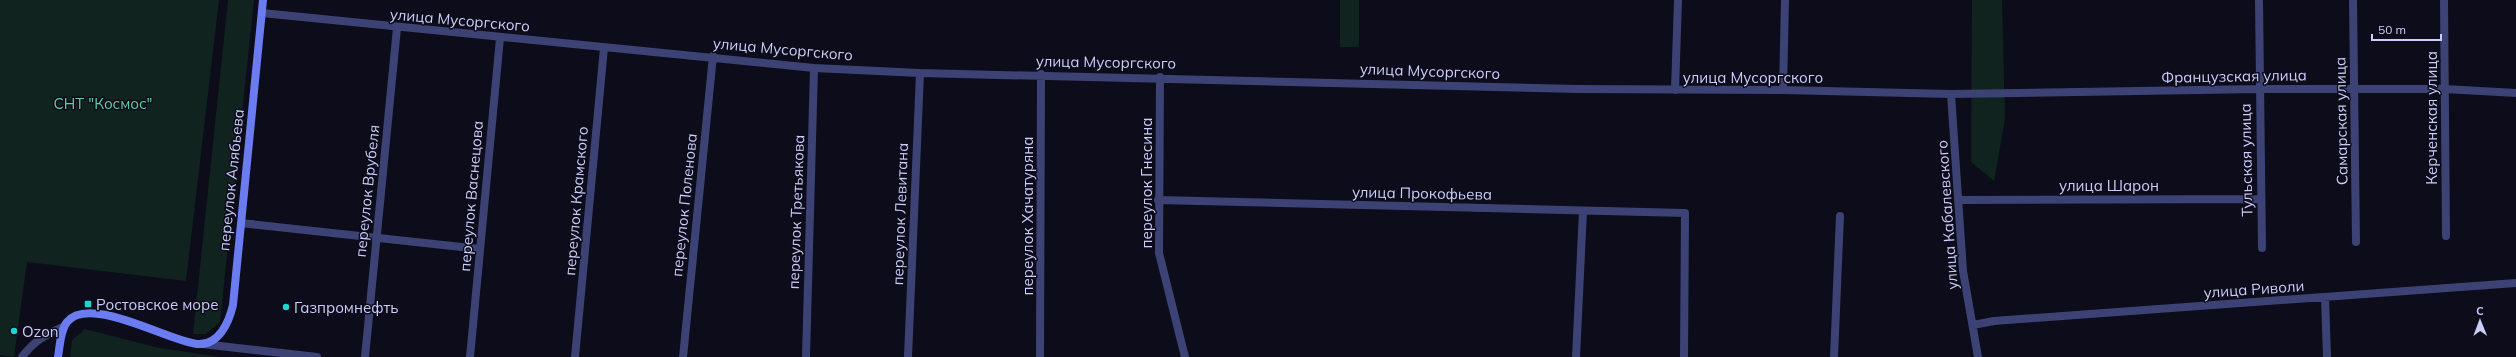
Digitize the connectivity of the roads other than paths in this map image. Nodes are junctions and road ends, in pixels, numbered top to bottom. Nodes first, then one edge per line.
1 (263, 0) edge
2 (1678, 0) edge
3 (1785, 0) edge
4 (2259, 0) edge
5 (2353, 0) edge
6 (2444, 0) edge
7 (262, 13) junction
8 (397, 28) junction
9 (500, 38) junction
10 (604, 48) junction
11 (713, 56) junction
12 (814, 68) junction
13 (920, 73) junction
14 (1041, 74) junction
15 (1160, 77) junction
16 (2260, 89) junction
17 (2355, 89) junction
18 (2445, 89) junction
19 (1675, 90) junction
20 (1783, 90) junction
21 (2516, 93) edge
22 (1951, 94) junction
23 (2261, 199) junction
24 (1158, 200) junction
25 (1958, 200) junction
26 (1583, 211) junction
27 (1840, 216) dead end
28 (241, 223) junction
29 (2446, 236) dead end
30 (377, 239) junction
31 (2356, 242) dead end
32 (480, 248) junction
33 (2262, 248) dead end
34 (2516, 283) edge
35 (2325, 297) junction
36 (1973, 325) junction
37 (63, 328) junction
38 (197, 344) junction
39 (22, 357) edge
40 (58, 357) edge
41 (317, 357) edge
42 (365, 357) edge
43 (470, 357) edge
44 (575, 357) edge
45 (683, 357) edge
46 (806, 357) edge
47 (908, 357) edge
48 (1040, 357) edge
49 (1185, 357) edge
50 (1576, 357) edge
51 (1684, 357) edge
52 (1834, 357) edge
53 (1978, 357) edge
54 (2327, 357) edge

1 - 7 main road, переулок Алябьева
2 - 19 street
3 - 20 street
4 - 16 street, Тульская улица
5 - 17 street, Самарская улица
6 - 18 street, Керченская улица
7 - 8 street, улица Мусоргского
7 - 28 main road, переулок Алябьева
8 - 9 street, улица Мусоргского
8 - 30 street, переулок Врубеля
9 - 10 street, улица Мусоргского
9 - 32 street, переулок Васнецова
10 - 11 street, улица Мусоргского
10 - 44 street, переулок Крамского
11 - 12 street, улица Мусоргского
11 - 45 street, переулок Поленова
12 - 13 street, улица Мусоргского
12 - 46 street, переулок Третьякова
13 - 14 street, улица Мусоргского
13 - 47 street, переулок Левитана
14 - 15 street, улица Мусоргского
14 - 48 street, переулок Хачатуряна
15 - 19 street, улица Мусоргского
15 - 24 street, переулок Гнесина
16 - 17 street, Французская улица
16 - 22 street, Французская улица
16 - 23 street, Тульская улица
17 - 18 street, Французская улица
17 - 31 street, Самарская улица
18 - 21 street, Французская улица
18 - 29 street, Керченская улица
19 - 20 street, улица Мусоргского
20 - 22 street, улица Мусоргского
22 - 25 street, улица Кабалевского
23 - 25 street, улица Шарон
23 - 33 street, Тульская улица
24 - 26 street, улица Прокофьева
24 - 49 street, переулок Гнесина
25 - 36 street, улица Кабалевского
26 - 50 street
26 - 51 street, улица Прокофьева
27 - 52 street
28 - 30 street
28 - 38 main road, переулок Алябьева
30 - 32 street
30 - 42 street, переулок Врубеля
32 - 43 street, переулок Васнецова
34 - 35 street, улица Риволи
35 - 36 street, улица Риволи
35 - 54 street
36 - 53 street, улица Кабалевского
37 - 38 main road
37 - 39 street
37 - 40 main road
38 - 41 street

